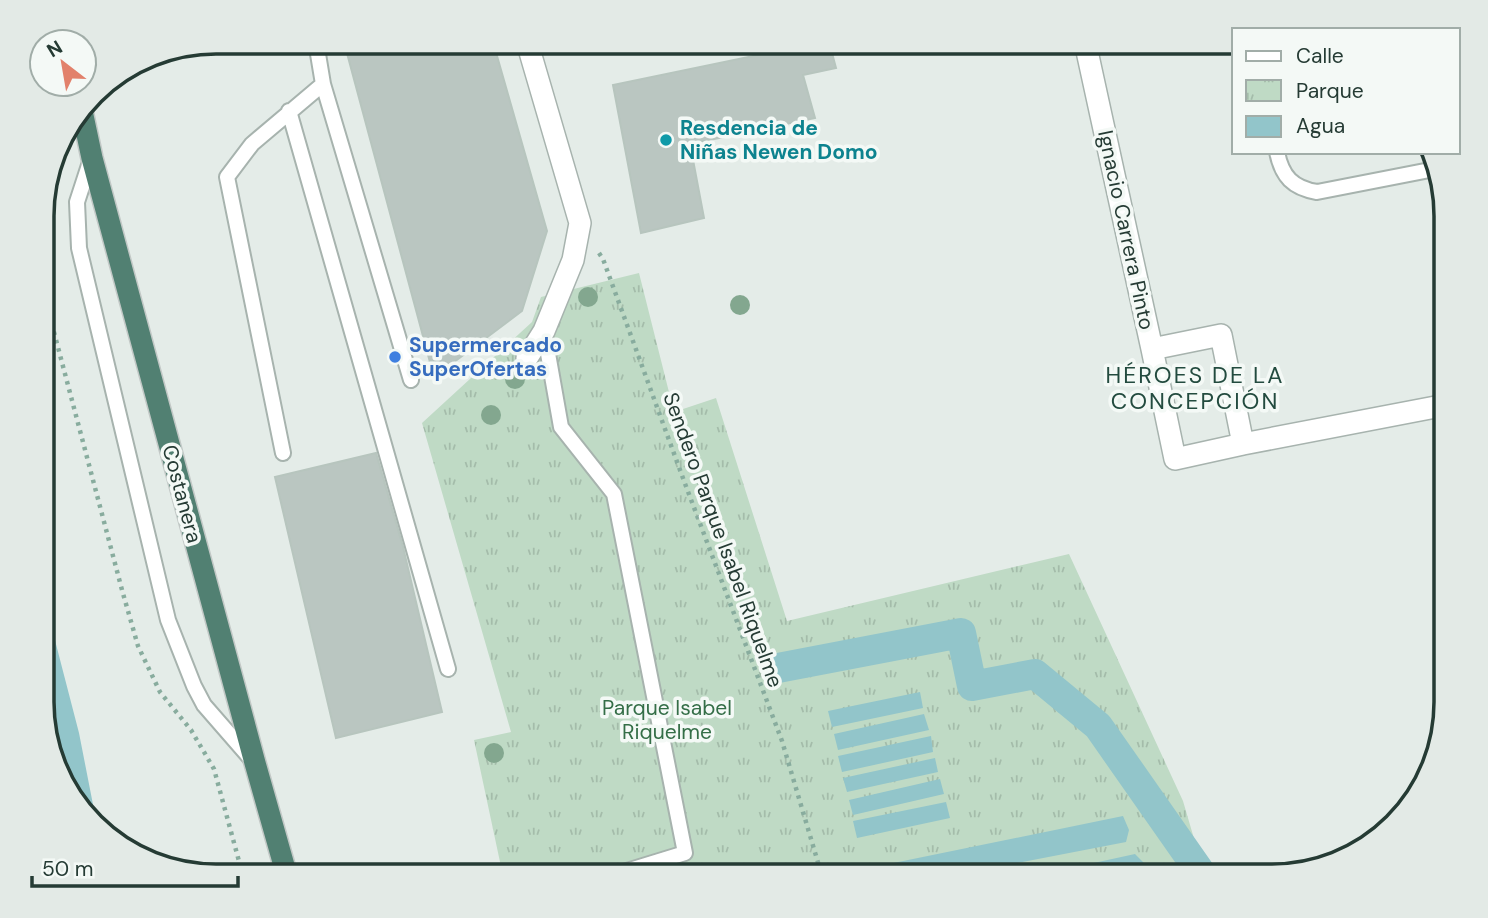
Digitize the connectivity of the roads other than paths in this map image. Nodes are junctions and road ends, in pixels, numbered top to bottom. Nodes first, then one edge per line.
1 (1088, 54) edge
2 (318, 55) edge
3 (531, 55) edge
4 (323, 84) junction
5 (289, 111) junction
6 (84, 123) edge
7 (1277, 154) edge
8 (92, 158) junction
9 (1427, 171) edge
10 (544, 331) junction
11 (1152, 349) junction
12 (527, 358) dead end
13 (411, 380) dead end
14 (1433, 407) edge
15 (1243, 444) junction
16 (283, 453) dead end
17 (447, 668) dead end
18 (255, 763) junction
19 (284, 864) edge
20 (651, 864) edge

1 - 11 street, Ignacio Carrera Pinto
2 - 4 lane
3 - 10 street
4 - 5 lane
4 - 13 lane
5 - 16 lane
5 - 17 lane
6 - 8 highway, Costanera
7 - 9 lane
8 - 18 highway, Costanera
8 - 18 lane
10 - 12 street
10 - 20 lane
11 - 15 street
11 - 15 street, Ignacio Carrera Pinto
14 - 15 street
18 - 19 highway, Costanera

